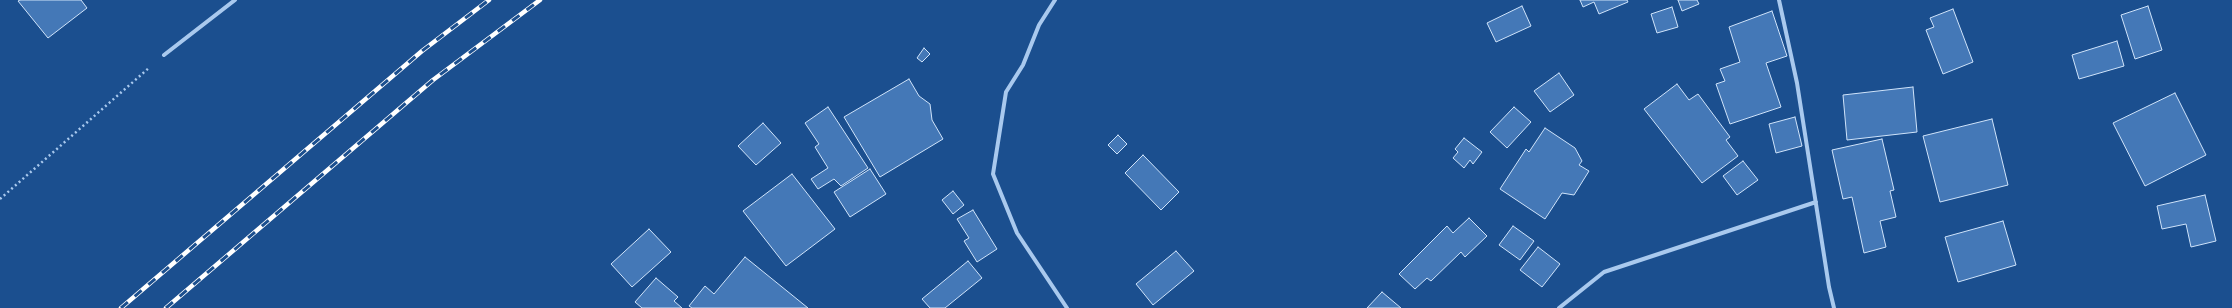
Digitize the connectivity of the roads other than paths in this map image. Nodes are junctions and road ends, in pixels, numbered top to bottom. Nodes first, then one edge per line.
1 (235, 0) edge
2 (1055, 0) edge
3 (1779, 0) edge
4 (164, 56) road end
5 (1816, 202) junction
6 (1067, 308) edge
7 (1559, 308) edge
8 (1834, 308) edge

1 - 4 street
2 - 6 street
3 - 5 street
5 - 7 street
5 - 8 street

